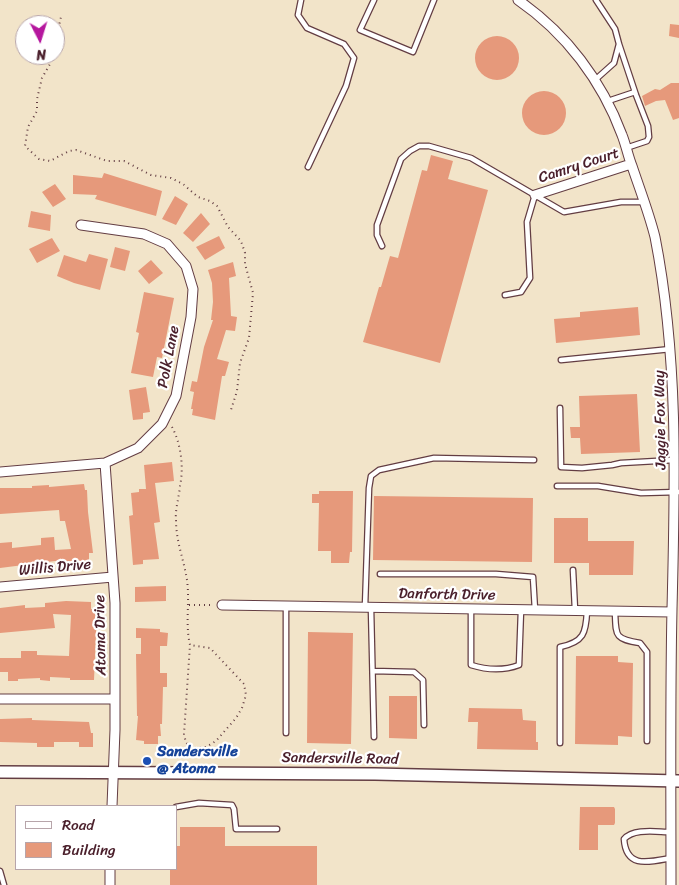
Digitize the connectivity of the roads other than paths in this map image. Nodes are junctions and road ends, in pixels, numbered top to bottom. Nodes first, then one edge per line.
1 (301, 0) edge
2 (374, 0) edge
3 (434, 0) edge
4 (518, 0) edge
5 (596, 0) edge
6 (619, 44) junction
7 (595, 80) junction
8 (635, 92) junction
9 (607, 101) junction
10 (626, 148) junction
11 (631, 164) junction
12 (308, 167) dead end
13 (536, 194) junction
14 (645, 202) junction
15 (81, 226) dead end
16 (382, 246) dead end
17 (505, 295) dead end
18 (672, 348) junction
19 (561, 360) dead end
20 (560, 408) dead end
21 (678, 422) edge
22 (678, 444) edge
23 (534, 460) dead end
24 (676, 460) junction
25 (105, 463) junction
26 (0, 472) edge
27 (557, 486) dead end
28 (677, 492) edge
29 (676, 541) edge
30 (573, 570) dead end
31 (380, 574) dead end
32 (113, 576) junction
33 (0, 587) edge
34 (222, 605) road end
35 (286, 606) junction
36 (368, 607) junction
37 (471, 609) junction
38 (521, 610) junction
39 (535, 610) junction
40 (575, 610) junction
41 (587, 611) junction
42 (615, 611) junction
43 (672, 612) junction
44 (675, 643) edge
45 (373, 671) junction
46 (675, 676) edge
47 (0, 699) edge
48 (115, 699) junction
49 (424, 725) dead end
50 (286, 733) dead end
51 (374, 737) dead end
52 (646, 741) dead end
53 (560, 743) dead end
54 (0, 772) edge
55 (112, 774) junction
56 (675, 780) edge
57 (112, 805) edge
58 (178, 808) edge
59 (277, 829) dead end
60 (671, 832) junction
61 (671, 858) junction
62 (110, 870) edge
63 (0, 871) edge
64 (4, 885) edge
65 (110, 885) edge
66 (671, 885) edge

1 - 12 lane
2 - 3 lane
4 - 7 street, Jaggie Fox Way
5 - 6 lane
6 - 7 lane
6 - 8 lane
7 - 9 street, Jaggie Fox Way
8 - 9 lane
8 - 10 lane
9 - 10 street, Jaggie Fox Way
10 - 11 street, Jaggie Fox Way
11 - 13 street, Camry Court
11 - 14 street, Jaggie Fox Way
13 - 14 lane
13 - 16 lane
13 - 17 lane
14 - 18 street, Jaggie Fox Way
15 - 25 street, Polk Lane
18 - 19 lane
18 - 21 street, Jaggie Fox Way
20 - 24 lane
21 - 22 street, Jaggie Fox Way
22 - 24 street, Jaggie Fox Way
23 - 36 lane
24 - 28 street, Jaggie Fox Way
25 - 26 street, Polk Lane
25 - 32 street, Atoma Drive
27 - 28 lane
28 - 29 street, Jaggie Fox Way
29 - 43 street, Jaggie Fox Way
30 - 40 lane
31 - 39 lane
32 - 33 street, Willis Drive
32 - 48 street, Atoma Drive
34 - 35 street, Danforth Drive
35 - 36 street, Danforth Drive
35 - 50 lane
36 - 37 street, Danforth Drive
36 - 45 lane
37 - 38 street, Danforth Drive
37 - 38 lane
38 - 39 street, Danforth Drive
39 - 40 street, Danforth Drive
40 - 41 street, Danforth Drive
41 - 42 street, Danforth Drive
41 - 53 lane
42 - 43 street, Danforth Drive
42 - 52 lane
43 - 44 street, Jaggie Fox Way
44 - 46 street, Jaggie Fox Way
45 - 49 lane
45 - 51 lane
46 - 56 street, Jaggie Fox Way
47 - 48 street
48 - 55 street, Atoma Drive
54 - 55 street, Sandersville Road
55 - 56 street, Sandersville Road
55 - 57 street, Atoma Drive
56 - 60 street, Jaggie Fox Way
58 - 59 lane
60 - 61 street, Jaggie Fox Way
60 - 61 lane
61 - 66 street, Jaggie Fox Way
62 - 65 street
63 - 64 lane

